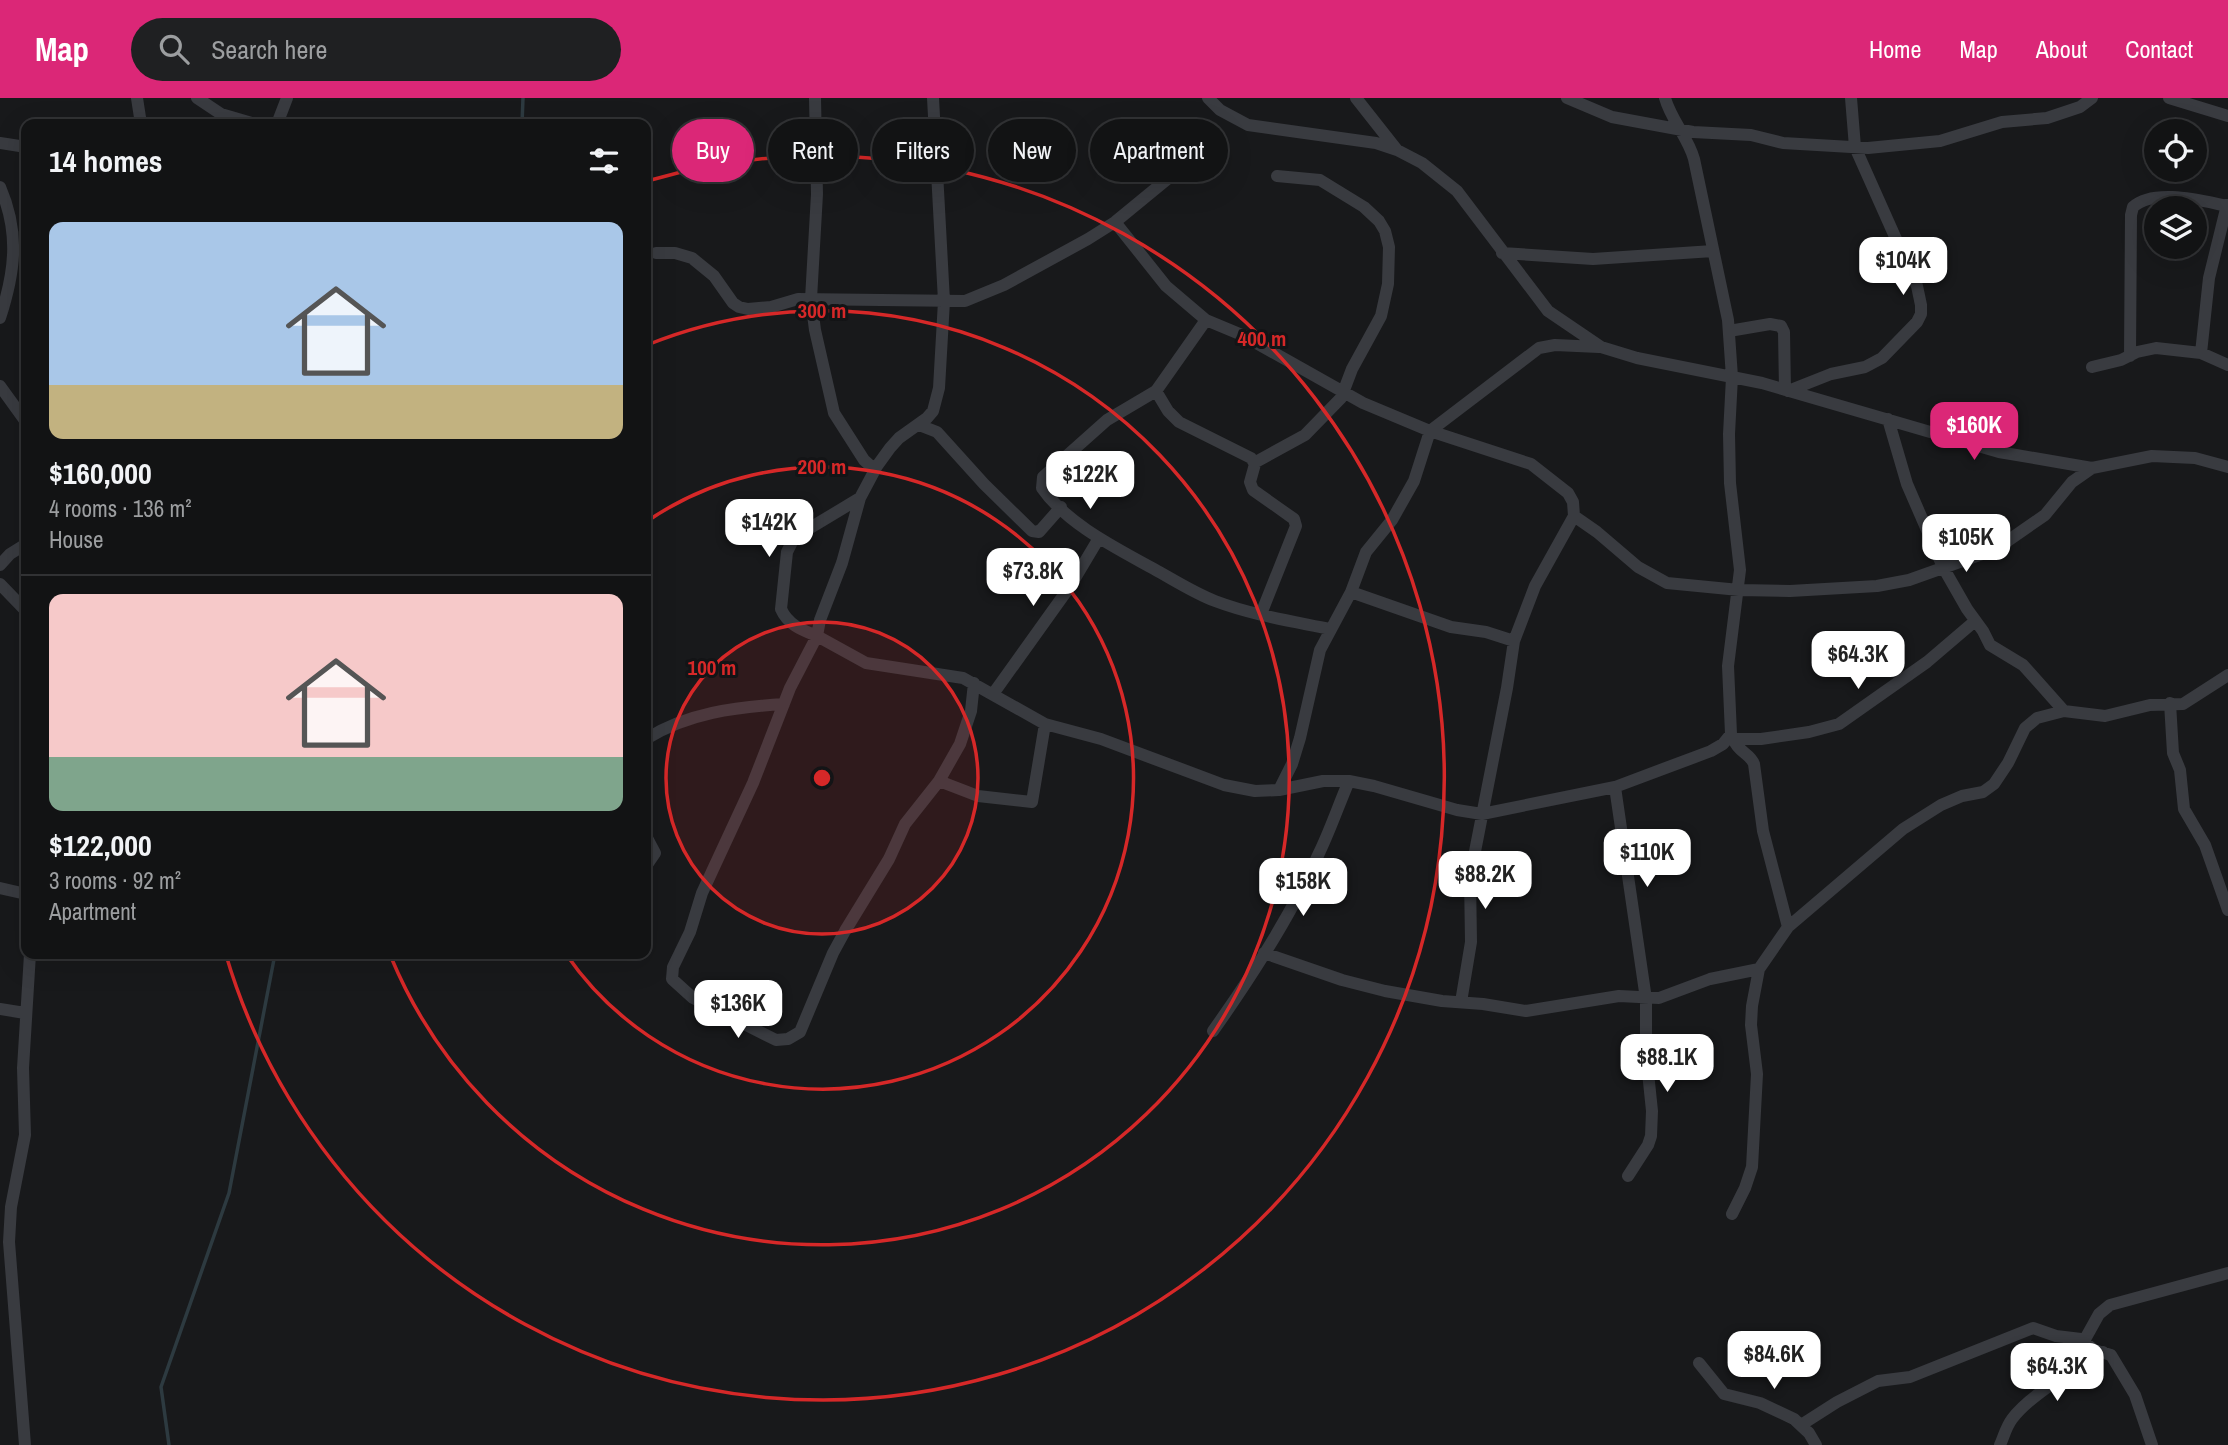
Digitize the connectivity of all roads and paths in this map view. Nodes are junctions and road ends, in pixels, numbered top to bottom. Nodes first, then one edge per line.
1 (137, 98) edge
2 (197, 98) edge
3 (287, 98) edge
4 (815, 98) edge
5 (933, 98) edge
6 (1208, 98) edge
7 (1356, 98) edge
8 (1567, 98) edge
9 (1665, 98) edge
10 (1851, 98) edge
11 (2092, 98) edge
12 (2169, 98) edge
13 (2228, 116) edge
14 (140, 119) edge
15 (238, 119) edge
16 (280, 119) edge
17 (1680, 128) junction
18 (0, 143) edge
19 (21, 147) edge
20 (1855, 147) junction
21 (1397, 150) junction
22 (1278, 176) dead end
23 (1164, 182) edge
24 (1, 194) edge
25 (2227, 206) edge
26 (1115, 222) junction
27 (1713, 251) junction
28 (656, 253) dead end
29 (1502, 253) junction
30 (811, 299) junction
31 (944, 301) junction
32 (0, 318) edge
33 (1206, 320) junction
34 (1729, 331) junction
35 (1601, 347) junction
36 (2201, 353) junction
37 (2130, 356) junction
38 (2228, 365) edge
39 (2092, 367) dead end
40 (1732, 377) junction
41 (0, 386) edge
42 (1156, 391) junction
43 (1787, 391) junction
44 (1345, 393) junction
45 (21, 415) edge
46 (1888, 419) junction
47 (919, 425) junction
48 (1430, 431) junction
49 (1254, 463) junction
50 (2228, 467) edge
51 (2092, 468) junction
52 (875, 470) junction
53 (860, 498) junction
54 (1061, 507) junction
55 (1574, 516) junction
56 (1099, 538) junction
57 (21, 547) edge
58 (0, 565) edge
59 (1943, 567) junction
60 (0, 584) edge
61 (1739, 590) junction
62 (1351, 592) junction
63 (21, 606) edge
64 (1261, 614) junction
65 (1975, 621) junction
66 (1329, 629) junction
67 (817, 636) junction
68 (1514, 641) junction
69 (2228, 675) edge
70 (974, 683) junction
71 (993, 694) junction
72 (2170, 703) junction
73 (784, 704) junction
74 (2064, 711) junction
75 (1045, 724) junction
76 (651, 736) edge
77 (1731, 740) junction
78 (939, 781) junction
79 (1349, 781) junction
80 (1615, 787) junction
81 (1279, 790) junction
82 (1482, 814) junction
83 (0, 888) edge
84 (21, 893) edge
85 (2228, 910) edge
86 (1788, 927) junction
87 (1264, 954) junction
88 (30, 959) edge
89 (1759, 970) junction
90 (1646, 999) junction
91 (1461, 1002) junction
92 (0, 1009) edge
93 (25, 1013) junction
94 (1213, 1031) dead end
95 (1628, 1176) dead end
96 (1732, 1214) dead end
97 (2228, 1273) edge
98 (2084, 1341) junction
99 (2102, 1352) junction
100 (1699, 1363) dead end
101 (1801, 1424) junction
102 (25, 1445) edge
103 (1816, 1445) edge
104 (2000, 1445) edge
105 (2152, 1445) edge

1 - 14 street
2 - 15 street
3 - 16 street
4 - 30 street
5 - 31 street
6 - 21 street
7 - 21 street
8 - 17 street
9 - 17 street
10 - 20 street
11 - 20 street
12 - 13 street
17 - 20 street
17 - 27 street
18 - 19 street
20 - 43 street
21 - 29 street
22 - 44 street
23 - 26 street
24 - 32 street
25 - 36 street
25 - 37 street
26 - 31 street
26 - 33 street
27 - 29 street
27 - 34 street
28 - 30 street
29 - 35 street
30 - 31 street
30 - 52 street
31 - 47 street
33 - 42 street
33 - 44 street
34 - 40 street
34 - 43 street
35 - 40 street
35 - 48 street
36 - 37 street
36 - 38 street
37 - 39 street
40 - 43 street
40 - 61 street
41 - 45 street
42 - 49 street
42 - 54 street
43 - 46 street
44 - 48 street
44 - 49 street
46 - 51 street
46 - 59 street
47 - 52 street
47 - 54 street
48 - 55 street
48 - 62 street
49 - 64 street
50 - 51 street
51 - 59 street
52 - 53 street
53 - 67 street
53 - 67 street
54 - 56 street
55 - 61 street
55 - 68 street
56 - 64 street
56 - 71 street
57 - 58 street
59 - 61 street
59 - 65 street
60 - 63 street
61 - 77 street
62 - 66 street
62 - 68 street
64 - 66 street
65 - 74 street
65 - 77 street
66 - 81 street
67 - 70 street
67 - 73 street
68 - 82 street
69 - 72 street
70 - 71 street
70 - 78 street
71 - 75 street
72 - 74 street
72 - 85 street
73 - 76 street
73 - 78 street
74 - 86 street
75 - 78 street
75 - 81 street
77 - 80 street
77 - 86 street
79 - 81 street
79 - 82 street
79 - 87 street
80 - 82 street
80 - 90 street
82 - 91 street
83 - 84 street
86 - 89 street
87 - 91 street
87 - 94 street
88 - 93 street
89 - 90 street
89 - 96 street
90 - 91 street
90 - 95 street
92 - 93 street
93 - 102 street
97 - 98 street
98 - 99 street
98 - 101 street
99 - 104 street
99 - 105 street
100 - 101 street
101 - 103 street

